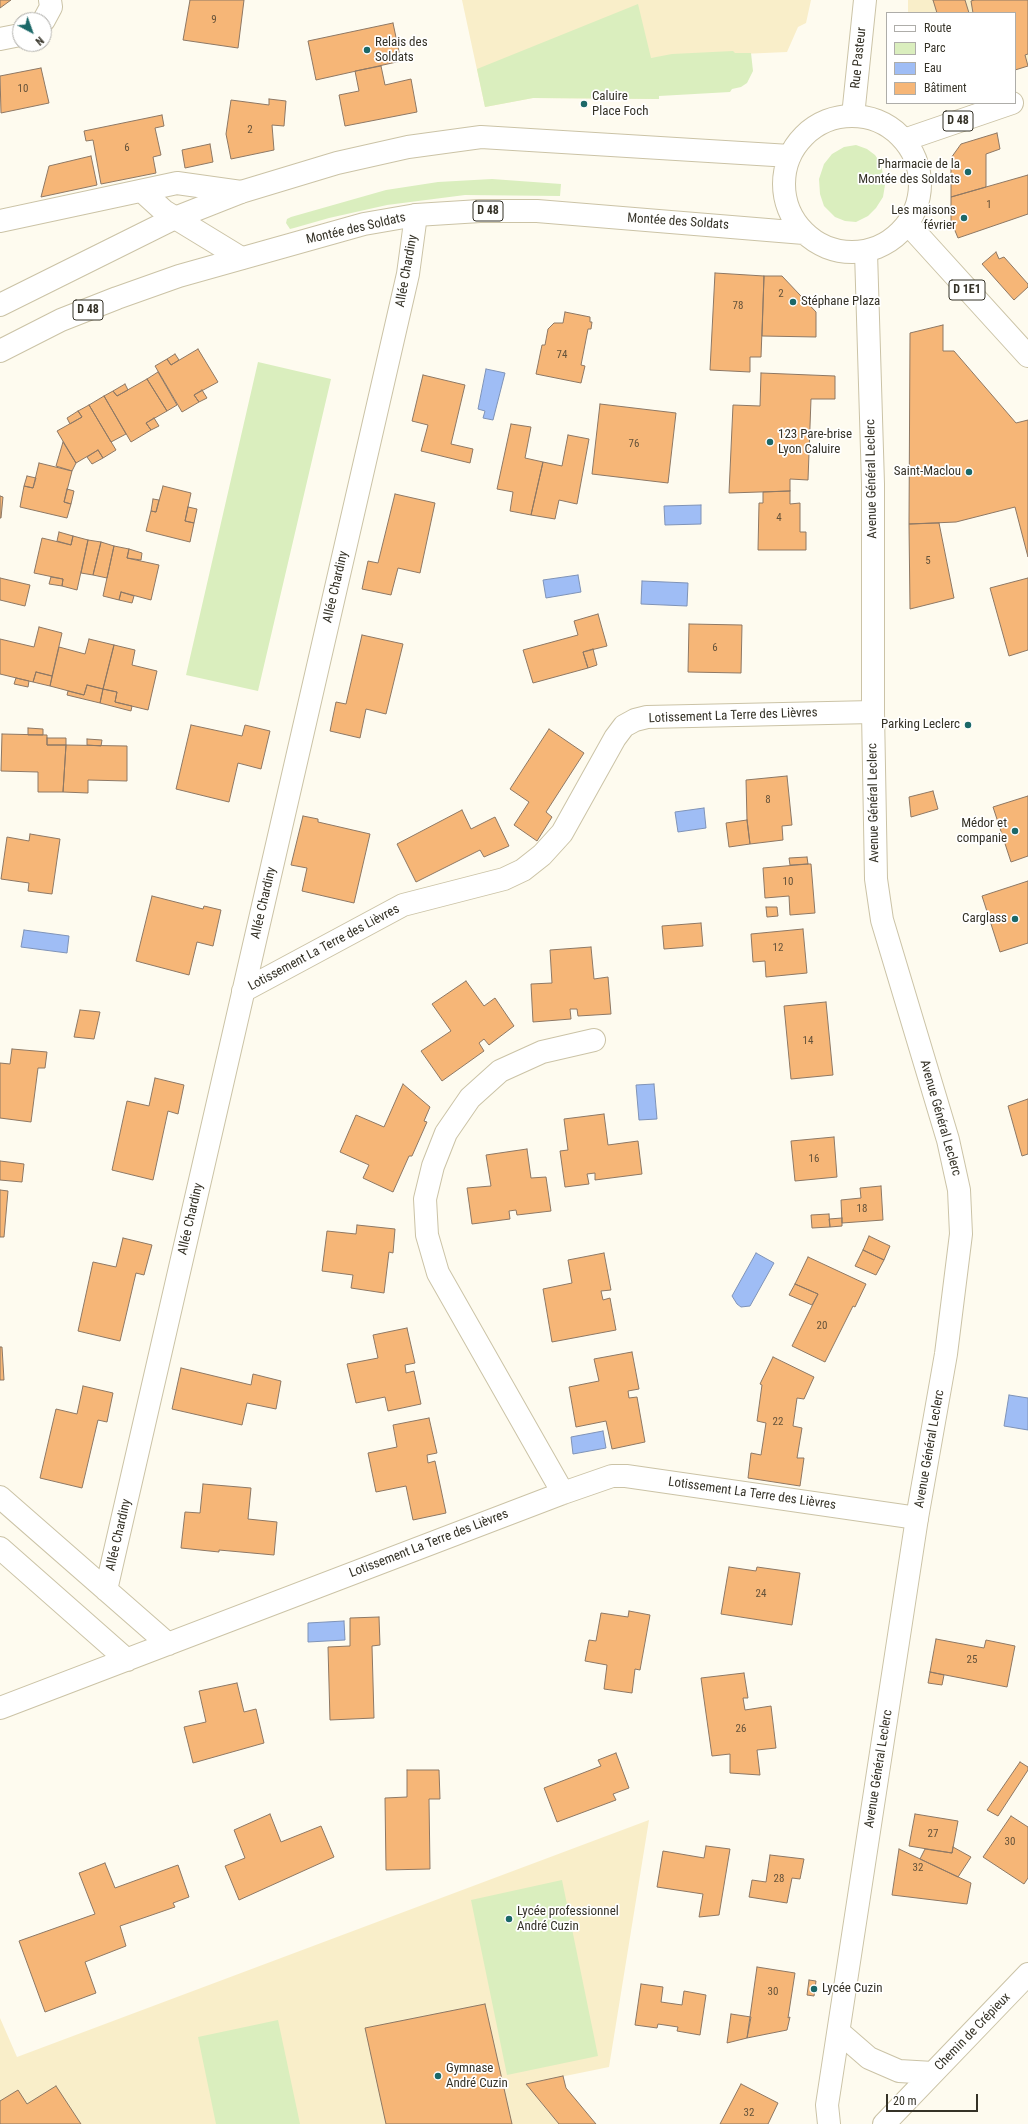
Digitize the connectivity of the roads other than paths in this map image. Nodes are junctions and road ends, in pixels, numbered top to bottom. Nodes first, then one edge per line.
1 (50, 0) edge
2 (865, 0) edge
3 (48, 12) edge
4 (12, 37) edge
5 (0, 40) edge
6 (1028, 98) edge
7 (1016, 102) edge
8 (1009, 104) edge
9 (853, 116) junction
10 (904, 140) junction
11 (790, 156) junction
12 (142, 191) junction
13 (241, 192) junction
14 (416, 215) junction
15 (175, 218) junction
16 (0, 221) edge
17 (908, 224) junction
18 (804, 233) junction
19 (866, 252) junction
20 (241, 258) junction
21 (0, 305) edge
22 (0, 351) edge
23 (1028, 356) edge
24 (873, 712) junction
25 (244, 991) junction
26 (594, 1040) dead end
27 (562, 1492) junction
28 (0, 1497) edge
29 (918, 1518) junction
30 (0, 1548) edge
31 (106, 1590) junction
32 (168, 1644) junction
33 (127, 1660) junction
34 (0, 1708) edge
35 (1028, 1974) edge
36 (839, 2032) junction
37 (933, 2073) junction
38 (829, 2124) edge
39 (884, 2124) edge

1 - 3 street
2 - 9 street, Rue Pasteur
4 - 5 street
6 - 7 street
8 - 10 street, D 48
9 - 10 street
9 - 11 street
10 - 17 street
11 - 13 street
11 - 18 street
12 - 13 street
12 - 15 street
12 - 16 street
13 - 15 street
14 - 18 street, Montée des Soldats / D 48
14 - 20 street, Montée des Soldats / D 48
14 - 25 street, Allée Chardiny
15 - 20 street
15 - 21 street
17 - 19 street
17 - 23 street, D 1E1
18 - 19 street
19 - 24 street, Avenue Général Leclerc
20 - 22 street, Montée des Soldats / D 48
24 - 25 street, Lotissement La Terre des Lièvres
24 - 29 street, Avenue Général Leclerc
25 - 31 street, Allée Chardiny
26 - 27 street
27 - 29 street, Lotissement La Terre des Lièvres
27 - 32 street, Lotissement La Terre des Lièvres
28 - 31 street
29 - 36 street, Avenue Général Leclerc
30 - 33 street
31 - 32 street
32 - 33 street, Lotissement La Terre des Lièvres
33 - 34 street, Lotissement La Terre des Lièvres
35 - 37 street, Chemin de Crépieux
36 - 37 street
36 - 38 street, Avenue Général Leclerc
37 - 39 street, Chemin de Crépieux

